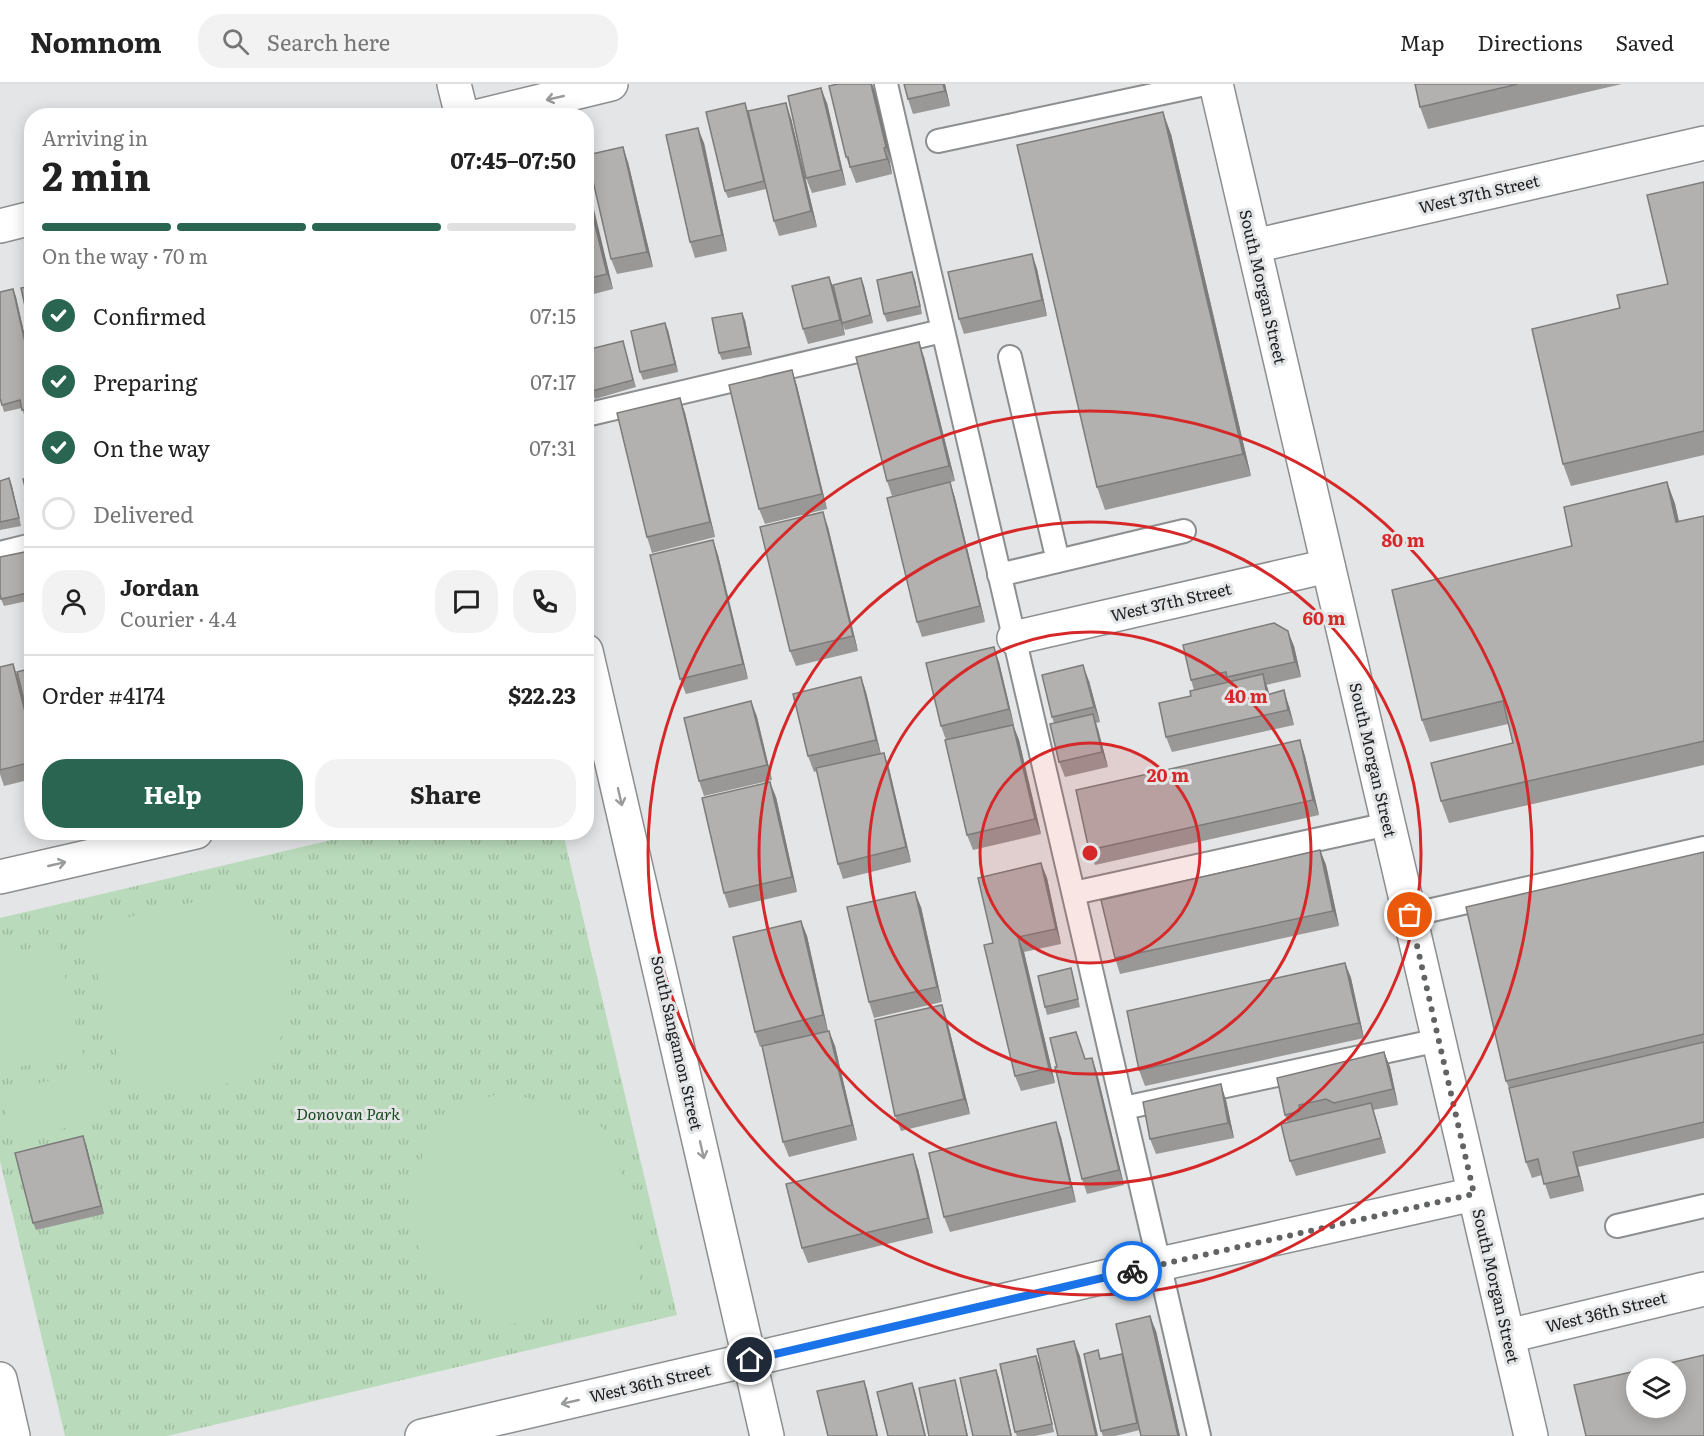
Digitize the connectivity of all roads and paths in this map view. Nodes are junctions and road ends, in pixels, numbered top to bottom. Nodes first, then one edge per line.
1 (454, 84) edge
2 (612, 84) edge
3 (886, 84) edge
4 (1205, 84) edge
5 (1216, 84) edge
6 (460, 108) edge
7 (512, 108) edge
8 (939, 141) dead end
9 (1704, 143) edge
10 (24, 220) edge
11 (0, 225) edge
12 (1254, 246) junction
13 (942, 331) junction
14 (1010, 357) dead end
15 (594, 413) edge
16 (1184, 531) dead end
17 (24, 547) edge
18 (0, 553) edge
19 (1058, 561) junction
20 (1328, 566) junction
21 (999, 575) junction
22 (1014, 638) junction
23 (594, 717) edge
24 (597, 742) edge
25 (1388, 824) junction
26 (161, 840) edge
27 (1704, 848) edge
28 (0, 877) edge
29 (1074, 893) junction
30 (1410, 915) junction
31 (1439, 1040) junction
32 (1124, 1108) junction
33 (1474, 1194) junction
34 (1704, 1206) edge
35 (1617, 1226) dead end
36 (1160, 1264) junction
37 (1704, 1289) edge
38 (1508, 1336) junction
39 (750, 1360) junction
40 (0, 1379) edge
41 (13, 1436) edge
42 (422, 1436) edge
43 (767, 1436) edge
44 (1199, 1436) edge
45 (1531, 1436) edge

1 - 6 street
2 -> 7 street
3 - 13 lane
4 - 8 lane
5 - 12 street, South Morgan Street
9 - 12 street, West 37th Street
10 - 11 street
12 - 20 street, South Morgan Street
13 - 15 lane
13 - 21 lane
14 - 19 lane
16 - 19 lane
17 - 18 lane
19 - 21 lane
20 - 22 street, West 37th Street
20 - 25 street, South Morgan Street
21 - 22 lane
22 - 29 lane
23 - 24 street, South Sangamon Street
24 -> 39 street, South Sangamon Street
25 - 29 lane
25 - 30 street, South Morgan Street
28 -> 26 street
27 - 30 lane
29 - 32 lane
30 - 31 street, South Morgan Street
31 - 32 lane
31 - 33 street, South Morgan Street
32 - 36 lane
33 - 36 street, West 36th Street
33 - 38 street, South Morgan Street
34 - 35 lane
36 - 39 street, West 36th Street
36 - 44 lane
37 - 38 street, West 36th Street
38 - 45 street, South Morgan Street
39 -> 42 street, West 36th Street
39 - 43 street, South Sangamon Street
40 - 41 street

